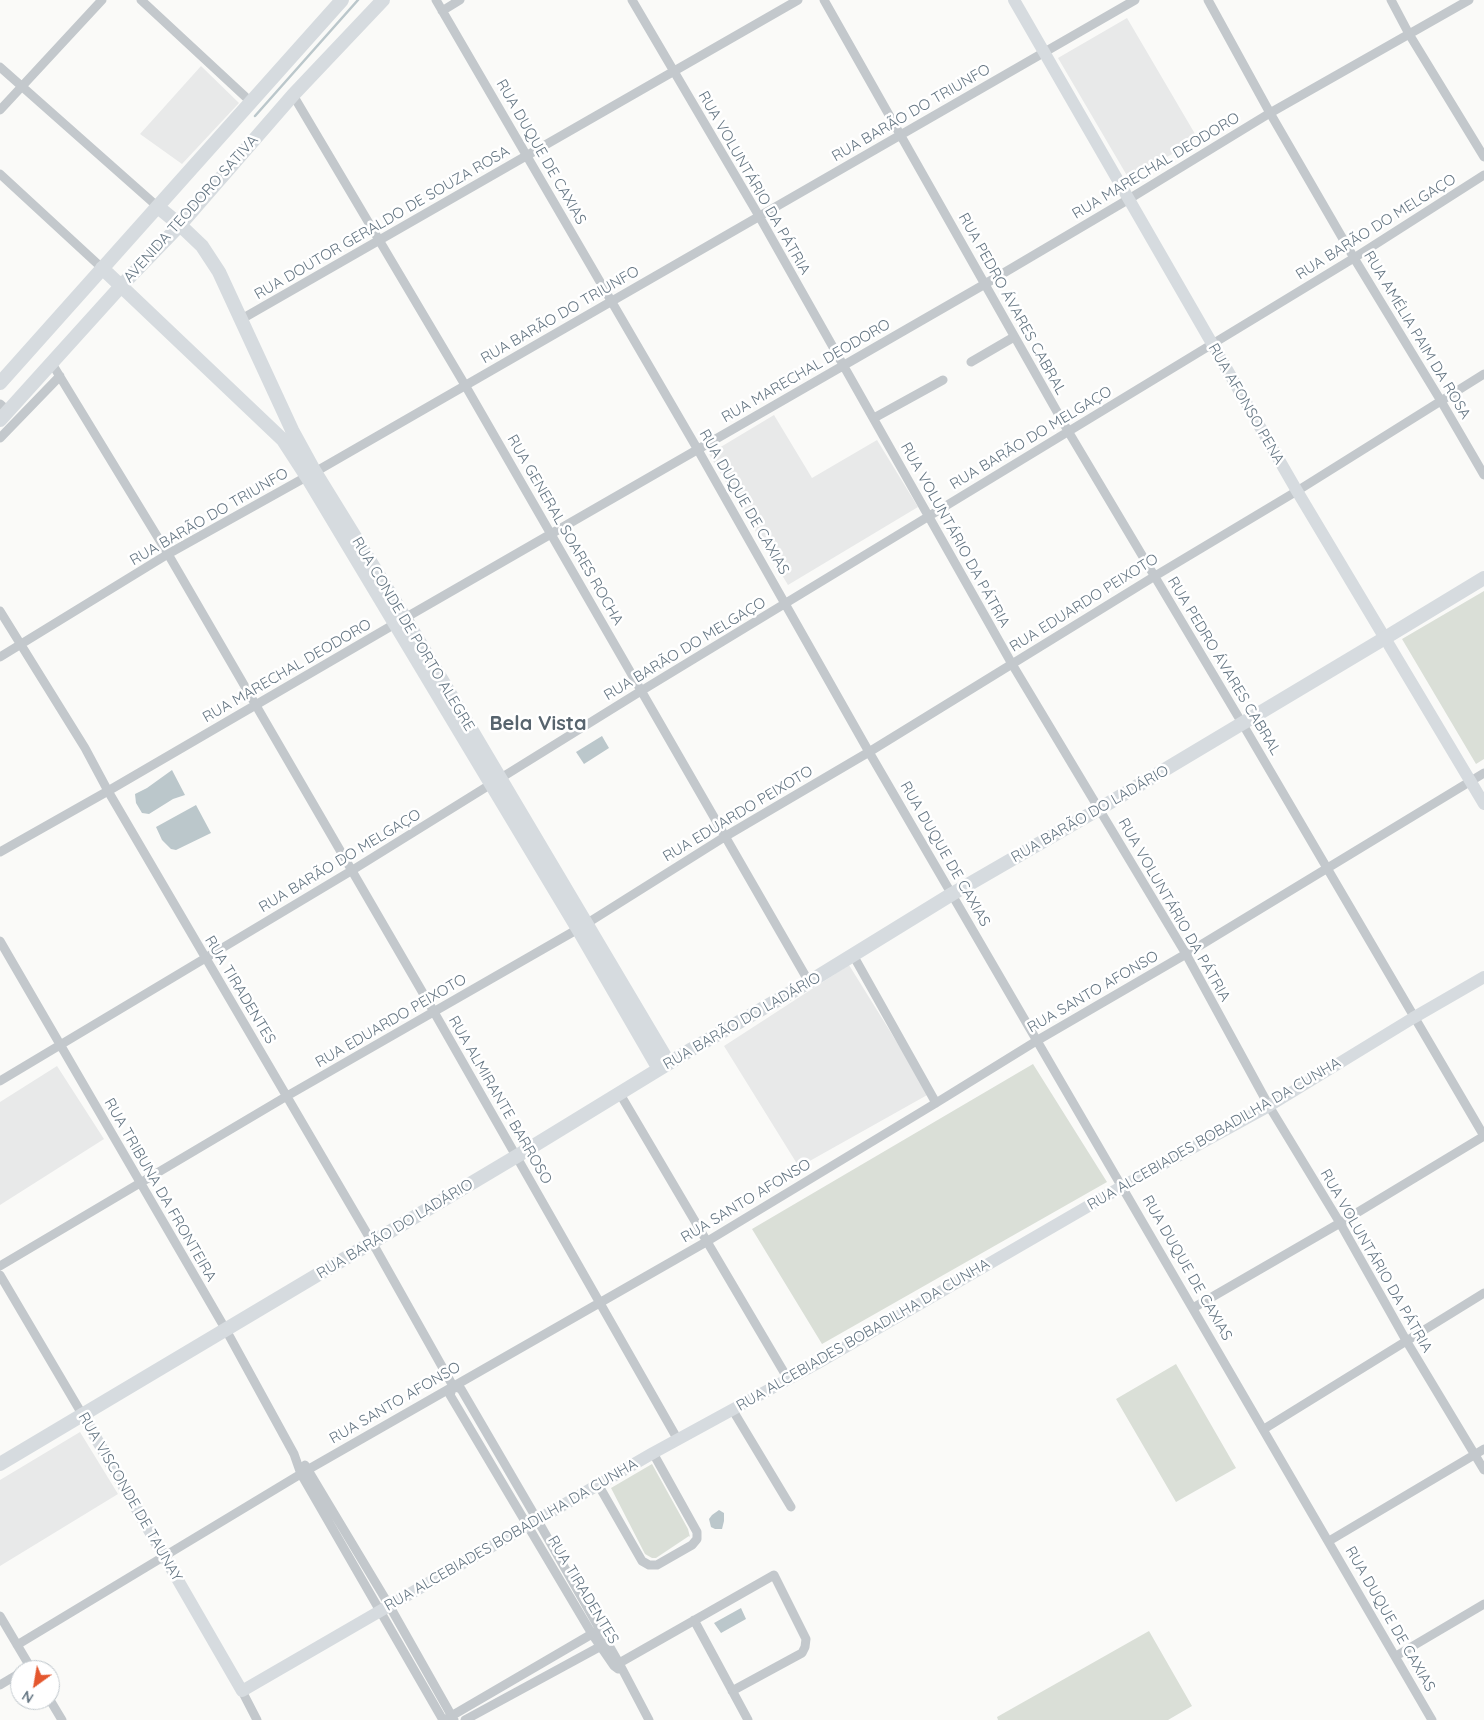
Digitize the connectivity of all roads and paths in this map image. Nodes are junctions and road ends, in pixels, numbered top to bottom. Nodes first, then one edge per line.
1 (102, 0) edge
2 (141, 0) edge
3 (342, 0) edge
4 (383, 0) edge
5 (436, 0) edge
6 (460, 0) edge
7 (632, 0) edge
8 (798, 0) edge
9 (824, 0) edge
10 (1014, 0) edge
11 (1135, 0) edge
12 (1208, 0) edge
13 (1391, 0) edge
14 (1469, 0) edge
15 (1118, 4) edge
16 (442, 11) junction
17 (1409, 34) junction
18 (1044, 53) junction
19 (0, 67) edge
20 (673, 71) junction
21 (22, 86) junction
22 (293, 95) junction
23 (251, 102) junction
24 (0, 110) edge
25 (1270, 113) junction
26 (901, 134) junction
27 (527, 155) junction
28 (1484, 157) edge
29 (0, 174) edge
30 (1484, 175) edge
31 (1130, 200) junction
32 (158, 207) junction
33 (759, 216) junction
34 (180, 225) junction
35 (378, 240) junction
36 (1354, 258) junction
37 (102, 268) junction
38 (985, 284) junction
39 (122, 285) junction
40 (612, 301) junction
41 (240, 320) junction
42 (1014, 337) junction
43 (1212, 345) junction
44 (51, 362) junction
45 (971, 362) dead end
46 (843, 365) junction
47 (1484, 374) edge
48 (60, 376) junction
49 (943, 380) dead end
50 (0, 384) edge
51 (465, 384) junction
52 (1441, 401) junction
53 (3, 412) edge
54 (874, 418) junction
55 (1068, 431) junction
56 (0, 438) edge
57 (698, 450) junction
58 (311, 474) junction
59 (1484, 475) edge
60 (1296, 491) junction
61 (929, 516) junction
62 (551, 534) junction
63 (168, 554) junction
64 (1155, 576) junction
65 (1484, 578) edge
66 (786, 604) junction
67 (0, 611) edge
68 (400, 621) junction
69 (1385, 638) junction
70 (20, 645) junction
71 (0, 657) edge
72 (1012, 664) junction
73 (641, 691) junction
74 (256, 706) junction
75 (1242, 723) junction
76 (869, 752) junction
77 (1484, 773) edge
78 (1470, 781) junction
79 (495, 782) junction
80 (108, 791) junction
81 (1484, 804) edge
82 (1099, 809) junction
83 (726, 836) junction
84 (0, 852) edge
85 (1328, 868) junction
86 (352, 871) junction
87 (952, 894) junction
88 (582, 926) junction
89 (0, 941) edge
90 (1186, 954) junction
91 (852, 955) junction
92 (205, 958) junction
93 (1484, 977) edge
94 (809, 982) junction
95 (434, 1012) junction
96 (1413, 1018) junction
97 (1038, 1040) junction
98 (60, 1045) junction
99 (664, 1066) junction
100 (0, 1081) edge
101 (620, 1094) junction
102 (287, 1096) junction
103 (936, 1103) junction
104 (1269, 1106) junction
105 (1484, 1136) edge
106 (517, 1156) junction
107 (141, 1184) junction
108 (1123, 1186) junction
109 (1340, 1223) junction
110 (372, 1242) junction
111 (706, 1242) junction
112 (0, 1266) edge
113 (0, 1274) edge
114 (1484, 1293) edge
115 (599, 1302) junction
116 (1193, 1308) junction
117 (226, 1330) junction
118 (1407, 1342) junction
119 (788, 1379) junction
120 (453, 1386) junction
121 (732, 1409) junction
122 (82, 1414) junction
123 (1264, 1429) junction
124 (678, 1440) junction
125 (1484, 1449) edge
126 (653, 1454) junction
127 (1474, 1455) junction
128 (0, 1464) edge
129 (1484, 1470) edge
130 (305, 1471) junction
131 (599, 1486) junction
132 (791, 1507) dead end
133 (533, 1523) junction
134 (1329, 1541) junction
135 (164, 1557) junction
136 (1484, 1604) edge
137 (384, 1608) junction
138 (0, 1616) edge
139 (694, 1620) junction
140 (596, 1632) junction
141 (603, 1644) junction
142 (17, 1645) junction
143 (1396, 1656) junction
144 (24, 1660) edge
145 (617, 1665) junction
146 (242, 1691) junction
147 (732, 1691) junction
148 (448, 1719) edge
149 (257, 1720) edge
150 (465, 1720) edge
151 (649, 1720) edge
152 (748, 1720) edge
153 (1432, 1720) edge

1 - 21 street
2 - 23 street
3 - 23 main road, AVENIDA TEODORO SATIVA
4 - 22 main road, AVENIDA TEODORO SATIVA
5 - 16 street, RUA DUQUE DE CAXIAS
6 - 16 street
7 - 20 street, RUA VOLUNTÁRIO DA PÁTRIA
8 - 20 street, RUA DOUTOR GERALDO DE SOUZA ROSA
9 - 26 street, RUA PEDRO ÁVARES CABRAL
10 - 18 street, RUA AFONSO PENA
11 - 15 street, RUA BARÃO DO TRIUNFO
12 - 25 street, RUA AMÉLIA PAIM DA ROSA
13 - 17 street
14 - 17 street, RUA MARECHAL DEODORO
15 - 18 street, RUA BARÃO DO TRIUNFO
16 - 27 street, RUA DUQUE DE CAXIAS
17 - 25 street, RUA MARECHAL DEODORO
17 - 28 street
18 - 26 street, RUA BARÃO DO TRIUNFO
18 - 31 street, RUA AFONSO PENA
19 - 21 street
20 - 27 street, RUA DOUTOR GERALDO DE SOUZA ROSA
20 - 33 street, RUA VOLUNTÁRIO DA PÁTRIA
21 - 24 street
21 - 32 street
22 - 34 main road, AVENIDA TEODORO SATIVA
22 - 35 street, RUA GENERAL SOARES ROCHA
23 - 32 main road, AVENIDA TEODORO SATIVA
25 - 31 street, RUA MARECHAL DEODORO
25 - 36 street, RUA AMÉLIA PAIM DA ROSA
26 - 33 street, RUA BARÃO DO TRIUNFO
26 - 38 street, RUA PEDRO ÁVARES CABRAL
27 - 35 street, RUA DOUTOR GERALDO DE SOUZA ROSA
27 - 40 street, RUA DUQUE DE CAXIAS
29 - 37 street
30 - 36 street, RUA BARÃO DO MELGAÇO
31 - 38 street, RUA MARECHAL DEODORO
31 - 43 street, RUA AFONSO PENA
32 - 34 main road, RUA CONDE DE PORTO ALEGRE
32 - 37 main road, AVENIDA TEODORO SATIVA
33 - 40 street, RUA BARÃO DO TRIUNFO
33 - 46 street, RUA VOLUNTÁRIO DA PÁTRIA
34 - 39 main road, AVENIDA TEODORO SATIVA
34 - 41 main road, RUA CONDE DE PORTO ALEGRE
35 - 41 street, RUA DOUTOR GERALDO DE SOUZA ROSA
35 - 51 street, RUA GENERAL SOARES ROCHA
36 - 43 street, RUA BARÃO DO MELGAÇO
36 - 52 street, RUA AMÉLIA PAIM DA ROSA
37 - 39 main road, RUA CONDE DE PORTO ALEGRE
37 - 50 main road, AVENIDA TEODORO SATIVA
38 - 42 street, RUA PEDRO ÁVARES CABRAL
38 - 46 street, RUA MARECHAL DEODORO
39 - 44 main road, AVENIDA TEODORO SATIVA
39 - 58 main road, RUA CONDE DE PORTO ALEGRE
40 - 51 street, RUA BARÃO DO TRIUNFO
40 - 57 street, RUA DUQUE DE CAXIAS
41 - 58 main road, RUA CONDE DE PORTO ALEGRE
42 - 45 street
42 - 55 street, RUA PEDRO ÁVARES CABRAL
43 - 55 street, RUA BARÃO DO MELGAÇO
43 - 60 street, RUA AFONSO PENA
44 - 48 street, RUA ALMIRANTE BARROSO
44 - 53 main road, AVENIDA TEODORO SATIVA
46 - 54 street, RUA VOLUNTÁRIO DA PÁTRIA
46 - 57 street, RUA MARECHAL DEODORO
47 - 52 street, RUA EDUARDO PEIXOTO
48 - 56 street
48 - 63 street, RUA ALMIRANTE BARROSO
49 - 54 street
51 - 58 street, RUA BARÃO DO TRIUNFO
51 - 62 street, RUA GENERAL SOARES ROCHA
52 - 59 street, RUA AMÉLIA PAIM DA ROSA
52 - 60 street, RUA EDUARDO PEIXOTO
54 - 61 street, RUA VOLUNTÁRIO DA PÁTRIA
55 - 61 street, RUA BARÃO DO MELGAÇO
55 - 64 street, RUA PEDRO ÁVARES CABRAL
57 - 62 street, RUA MARECHAL DEODORO
57 - 66 street, RUA DUQUE DE CAXIAS
58 - 63 street, RUA BARÃO DO TRIUNFO
58 - 68 main road, RUA CONDE DE PORTO ALEGRE
60 - 64 street, RUA EDUARDO PEIXOTO
60 - 69 street, RUA AFONSO PENA
61 - 66 street, RUA BARÃO DO MELGAÇO
61 - 72 street, RUA VOLUNTÁRIO DA PÁTRIA
62 - 68 street, RUA MARECHAL DEODORO
62 - 73 street, RUA GENERAL SOARES ROCHA
63 - 70 street, RUA BARÃO DO TRIUNFO
63 - 74 street, RUA ALMIRANTE BARROSO
64 - 72 street, RUA EDUARDO PEIXOTO
64 - 75 street, RUA PEDRO ÁVARES CABRAL
65 - 69 main road, RUA BARÃO DO LADÁRIO
66 - 73 street, RUA BARÃO DO MELGAÇO
66 - 76 street, RUA DUQUE DE CAXIAS
67 - 70 street, RUA TIRADENTES
68 - 74 street, RUA MARECHAL DEODORO
68 - 79 main road, RUA CONDE DE PORTO ALEGRE
69 - 75 main road, RUA BARÃO DO LADÁRIO
69 - 78 street, RUA AFONSO PENA
70 - 71 street, RUA BARÃO DO TRIUNFO
70 - 80 street, RUA TIRADENTES
72 - 76 street, RUA EDUARDO PEIXOTO
72 - 82 street, RUA VOLUNTÁRIO DA PÁTRIA
73 - 79 street, RUA BARÃO DO MELGAÇO
73 - 83 street, RUA GENERAL SOARES ROCHA
74 - 80 street, RUA MARECHAL DEODORO
74 - 86 street, RUA ALMIRANTE BARROSO
75 - 82 main road, RUA BARÃO DO LADÁRIO
75 - 85 street, RUA PEDRO ÁVARES CABRAL
76 - 83 street, RUA EDUARDO PEIXOTO
76 - 87 street, RUA DUQUE DE CAXIAS
77 - 78 street, RUA SANTO AFONSO
78 - 81 street, RUA AFONSO PENA
78 - 85 street, RUA SANTO AFONSO
79 - 86 street, RUA BARÃO DO MELGAÇO
79 - 88 main road, RUA CONDE DE PORTO ALEGRE
80 - 84 street, RUA MARECHAL DEODORO
80 - 92 street, RUA TIRADENTES
82 - 87 main road, RUA BARÃO DO LADÁRIO
82 - 90 street, RUA VOLUNTÁRIO DA PÁTRIA
83 - 88 street, RUA EDUARDO PEIXOTO
83 - 94 street, RUA GENERAL SOARES ROCHA
85 - 90 street, RUA SANTO AFONSO
85 - 96 street, RUA PEDRO ÁVARES CABRAL
86 - 92 street, RUA BARÃO DO MELGAÇO
86 - 95 street, RUA ALMIRANTE BARROSO
87 - 91 main road, RUA BARÃO DO LADÁRIO
87 - 97 street, RUA DUQUE DE CAXIAS
88 - 95 street, RUA EDUARDO PEIXOTO
88 - 99 main road, RUA CONDE DE PORTO ALEGRE
89 - 98 street, RUA TRIBUNA DA FRONTEIRA
90 - 97 street, RUA SANTO AFONSO
90 - 104 street, RUA VOLUNTÁRIO DA PÁTRIA
91 - 94 main road, RUA BARÃO DO LADÁRIO
91 - 103 street
92 - 98 street, RUA BARÃO DO MELGAÇO
92 - 102 street, RUA TIRADENTES
93 - 96 street, RUA ALCEBIADES BOBADILHA DA CUNHA
94 - 99 main road, RUA BARÃO DO LADÁRIO
95 - 102 street, RUA EDUARDO PEIXOTO
95 - 106 street, RUA ALMIRANTE BARROSO
96 - 104 street, RUA ALCEBIADES BOBADILHA DA CUNHA
96 - 105 street, RUA PEDRO ÁVARES CABRAL
97 - 103 street, RUA SANTO AFONSO
97 - 108 street, RUA DUQUE DE CAXIAS
98 - 100 street, RUA BARÃO DO MELGAÇO
98 - 107 street, RUA TRIBUNA DA FRONTEIRA
99 - 101 main road, RUA BARÃO DO LADÁRIO
101 - 106 main road, RUA BARÃO DO LADÁRIO
101 - 111 street
102 - 107 street, RUA EDUARDO PEIXOTO
102 - 110 street, RUA TIRADENTES
103 - 111 street, RUA SANTO AFONSO
104 - 108 street, RUA ALCEBIADES BOBADILHA DA CUNHA
104 - 109 street, RUA VOLUNTÁRIO DA PÁTRIA
105 - 109 street
106 - 110 main road, RUA BARÃO DO LADÁRIO
106 - 115 street, RUA ALMIRANTE BARROSO
107 - 112 street, RUA EDUARDO PEIXOTO
107 - 117 street, RUA TRIBUNA DA FRONTEIRA
108 - 116 street, RUA DUQUE DE CAXIAS
108 - 119 street, RUA ALCEBIADES BOBADILHA DA CUNHA
109 - 116 street
109 - 118 street, RUA VOLUNTÁRIO DA PÁTRIA
110 - 117 main road, RUA BARÃO DO LADÁRIO
110 - 120 street, RUA TIRADENTES
111 - 115 street, RUA SANTO AFONSO
111 - 119 street
113 - 122 street, RUA VISCONDE DE TAUNAY
114 - 118 street
115 - 120 street, RUA SANTO AFONSO
115 - 124 street, RUA ALMIRANTE BARROSO
116 - 123 street, RUA DUQUE DE CAXIAS
117 - 122 main road, RUA BARÃO DO LADÁRIO
117 - 130 street, RUA TRIBUNA DA FRONTEIRA
118 - 123 street
118 - 127 street, RUA VOLUNTÁRIO DA PÁTRIA
119 - 121 street, RUA ALCEBIADES BOBADILHA DA CUNHA
120 - 130 street, RUA SANTO AFONSO
120 - 133 street, RUA TIRADENTES
121 - 124 street, RUA ALCEBIADES BOBADILHA DA CUNHA
121 - 132 street
122 - 128 main road, RUA BARÃO DO LADÁRIO
122 - 135 street, RUA VISCONDE DE TAUNAY
123 - 134 street, RUA DUQUE DE CAXIAS
124 - 126 street, RUA ALCEBIADES BOBADILHA DA CUNHA
125 - 127 street
126 - 131 street, RUA ALCEBIADES BOBADILHA DA CUNHA
126 - 131 street
127 - 129 street, RUA VOLUNTÁRIO DA PÁTRIA
127 - 134 street
130 - 135 street, RUA SANTO AFONSO
130 - 137 street, RUA TRIBUNA DA FRONTEIRA
131 - 133 street, RUA ALCEBIADES BOBADILHA DA CUNHA
133 - 137 street, RUA ALCEBIADES BOBADILHA DA CUNHA
133 - 140 street, RUA TIRADENTES
134 - 143 street, RUA DUQUE DE CAXIAS
135 - 142 street, RUA SANTO AFONSO
135 - 146 street, RUA VISCONDE DE TAUNAY
136 - 143 street
137 - 146 street, RUA ALCEBIADES BOBADILHA DA CUNHA
137 - 148 street, RUA TRIBUNA DA FRONTEIRA
138 - 142 street
139 - 145 street
139 - 147 street
139 - 147 street
140 - 141 street, RUA TIRADENTES
140 - 148 street
141 - 145 street, RUA TIRADENTES
141 - 150 street
142 - 144 street
143 - 153 street, RUA DUQUE DE CAXIAS
145 - 151 street, RUA TIRADENTES
146 - 149 street, RUA VISCONDE DE TAUNAY
147 - 152 street

